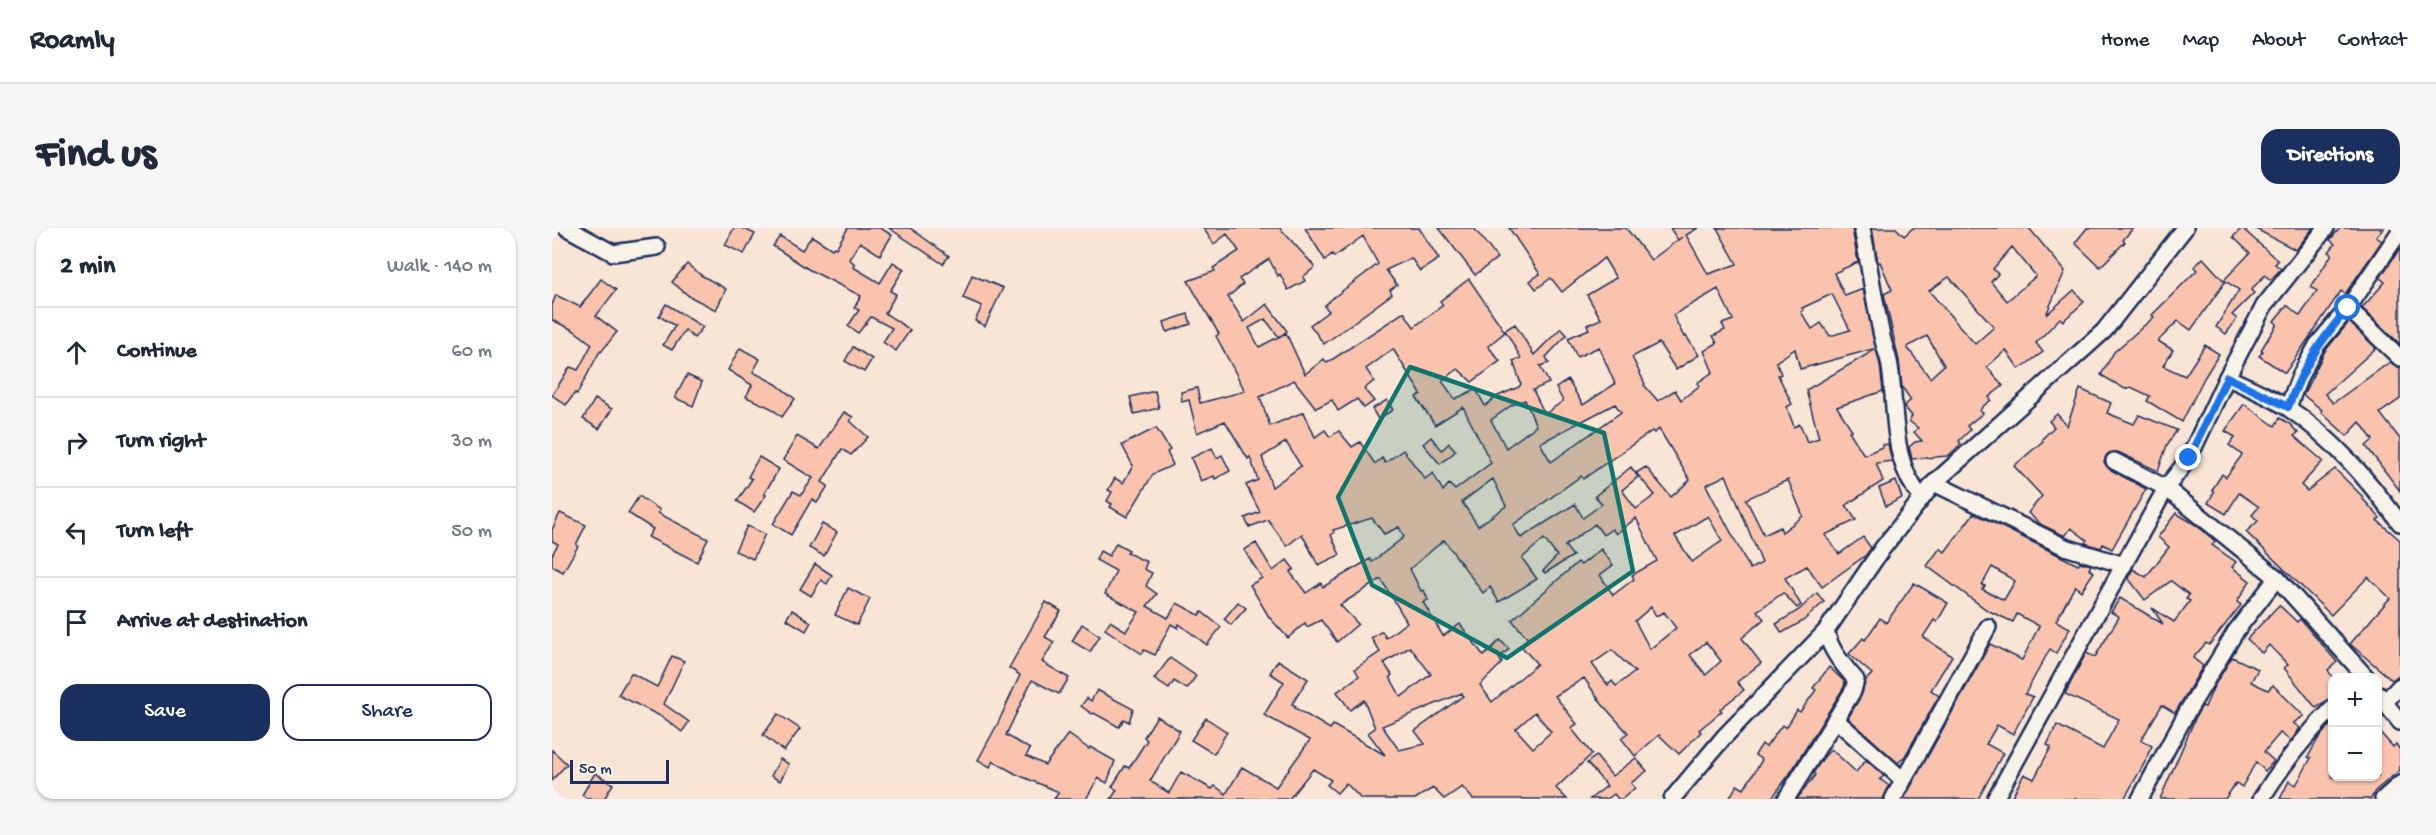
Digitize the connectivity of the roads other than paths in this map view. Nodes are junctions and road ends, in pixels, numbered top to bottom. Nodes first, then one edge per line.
1 (567, 228) edge
2 (1862, 228) edge
3 (2185, 228) edge
4 (2326, 228) edge
5 (2400, 231) edge
6 (657, 247) dead end
7 (2348, 308) junction
8 (2400, 358) edge
9 (2227, 377) junction
10 (2288, 407) junction
11 (2114, 462) dead end
12 (1934, 483) junction
13 (2166, 488) junction
14 (1922, 498) junction
15 (2400, 523) edge
16 (2124, 565) junction
17 (2277, 578) junction
18 (1988, 627) dead end
19 (1826, 631) junction
20 (2361, 673) edge
21 (2400, 686) edge
22 (2382, 697) edge
23 (2382, 699) edge
24 (2328, 713) edge
25 (1835, 719) junction
26 (2400, 722) edge
27 (1902, 780) junction
28 (2400, 784) edge
29 (1672, 799) edge
30 (1786, 799) edge
31 (1893, 799) edge
32 (1995, 799) edge
33 (2140, 799) edge
34 (2261, 799) edge
35 (2384, 799) edge

1 - 6 street
2 - 14 street
3 - 12 street
4 - 9 street
5 - 7 street
7 - 8 street
7 - 10 street
9 - 10 street
9 - 13 street
10 - 15 street
11 - 13 street
12 - 14 street
12 - 16 street
13 - 16 street
13 - 17 street
14 - 19 street
16 - 32 street
17 - 20 street
17 - 33 street
18 - 27 street
19 - 25 street
19 - 29 street
21 - 22 street
23 - 26 street
24 - 34 street
25 - 27 street
25 - 30 street
27 - 31 street
28 - 35 street

